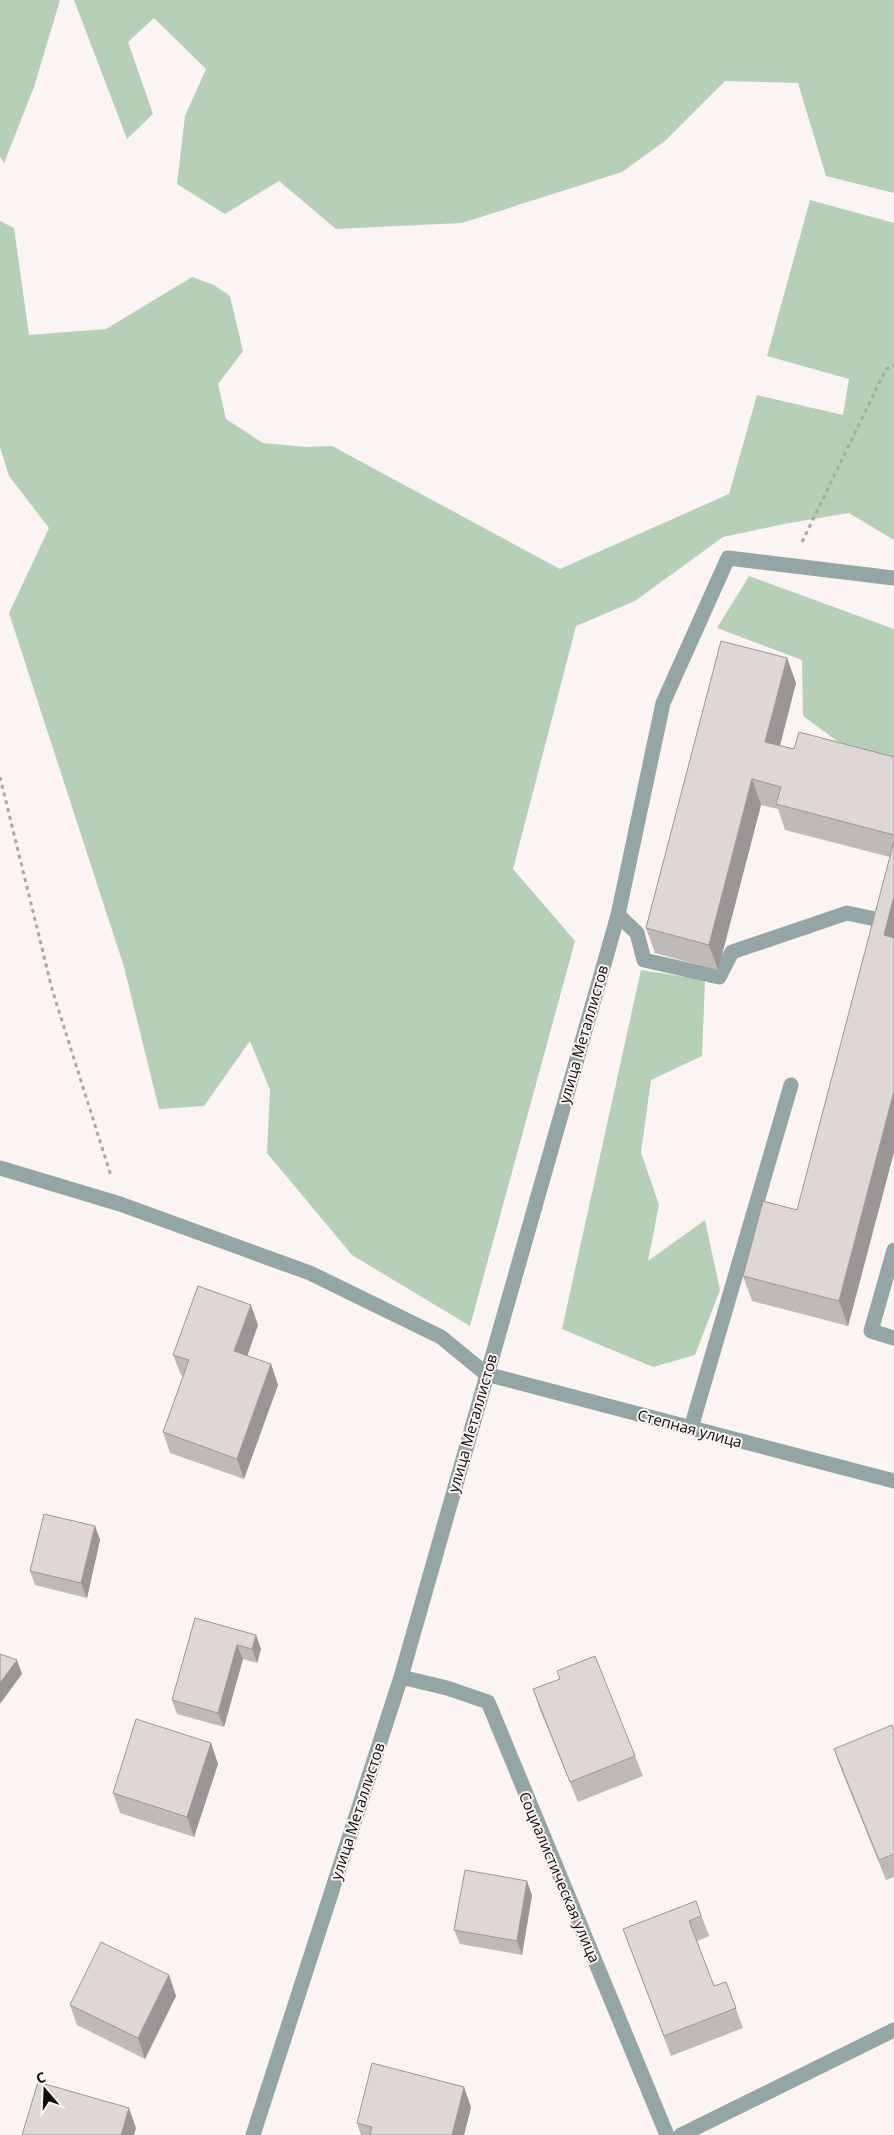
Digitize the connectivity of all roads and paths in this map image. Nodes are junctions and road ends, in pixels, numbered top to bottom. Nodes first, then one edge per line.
1 (894, 364) edge
2 (791, 566) junction
3 (894, 578) edge
4 (0, 777) edge
5 (618, 914) junction
6 (889, 922) edge
7 (790, 1085) dead end
8 (0, 1168) edge
9 (120, 1204) junction
10 (894, 1250) edge
11 (894, 1338) edge
12 (486, 1374) junction
13 (691, 1428) junction
14 (894, 1481) edge
15 (401, 1677) junction
16 (894, 2030) edge
17 (252, 2135) edge
18 (667, 2135) edge
19 (681, 2135) edge

1 - 2 path
2 - 3 street
2 - 5 street, улица Металлистов
4 - 9 path
5 - 6 street
5 - 12 street, улица Металлистов
7 - 13 street
8 - 9 street
9 - 12 street
10 - 11 street
12 - 13 street, Степная улица
12 - 15 street, улица Металлистов
13 - 14 street, Степная улица
15 - 17 street, улица Металлистов
15 - 18 street, Социалистическая улица
16 - 19 street

